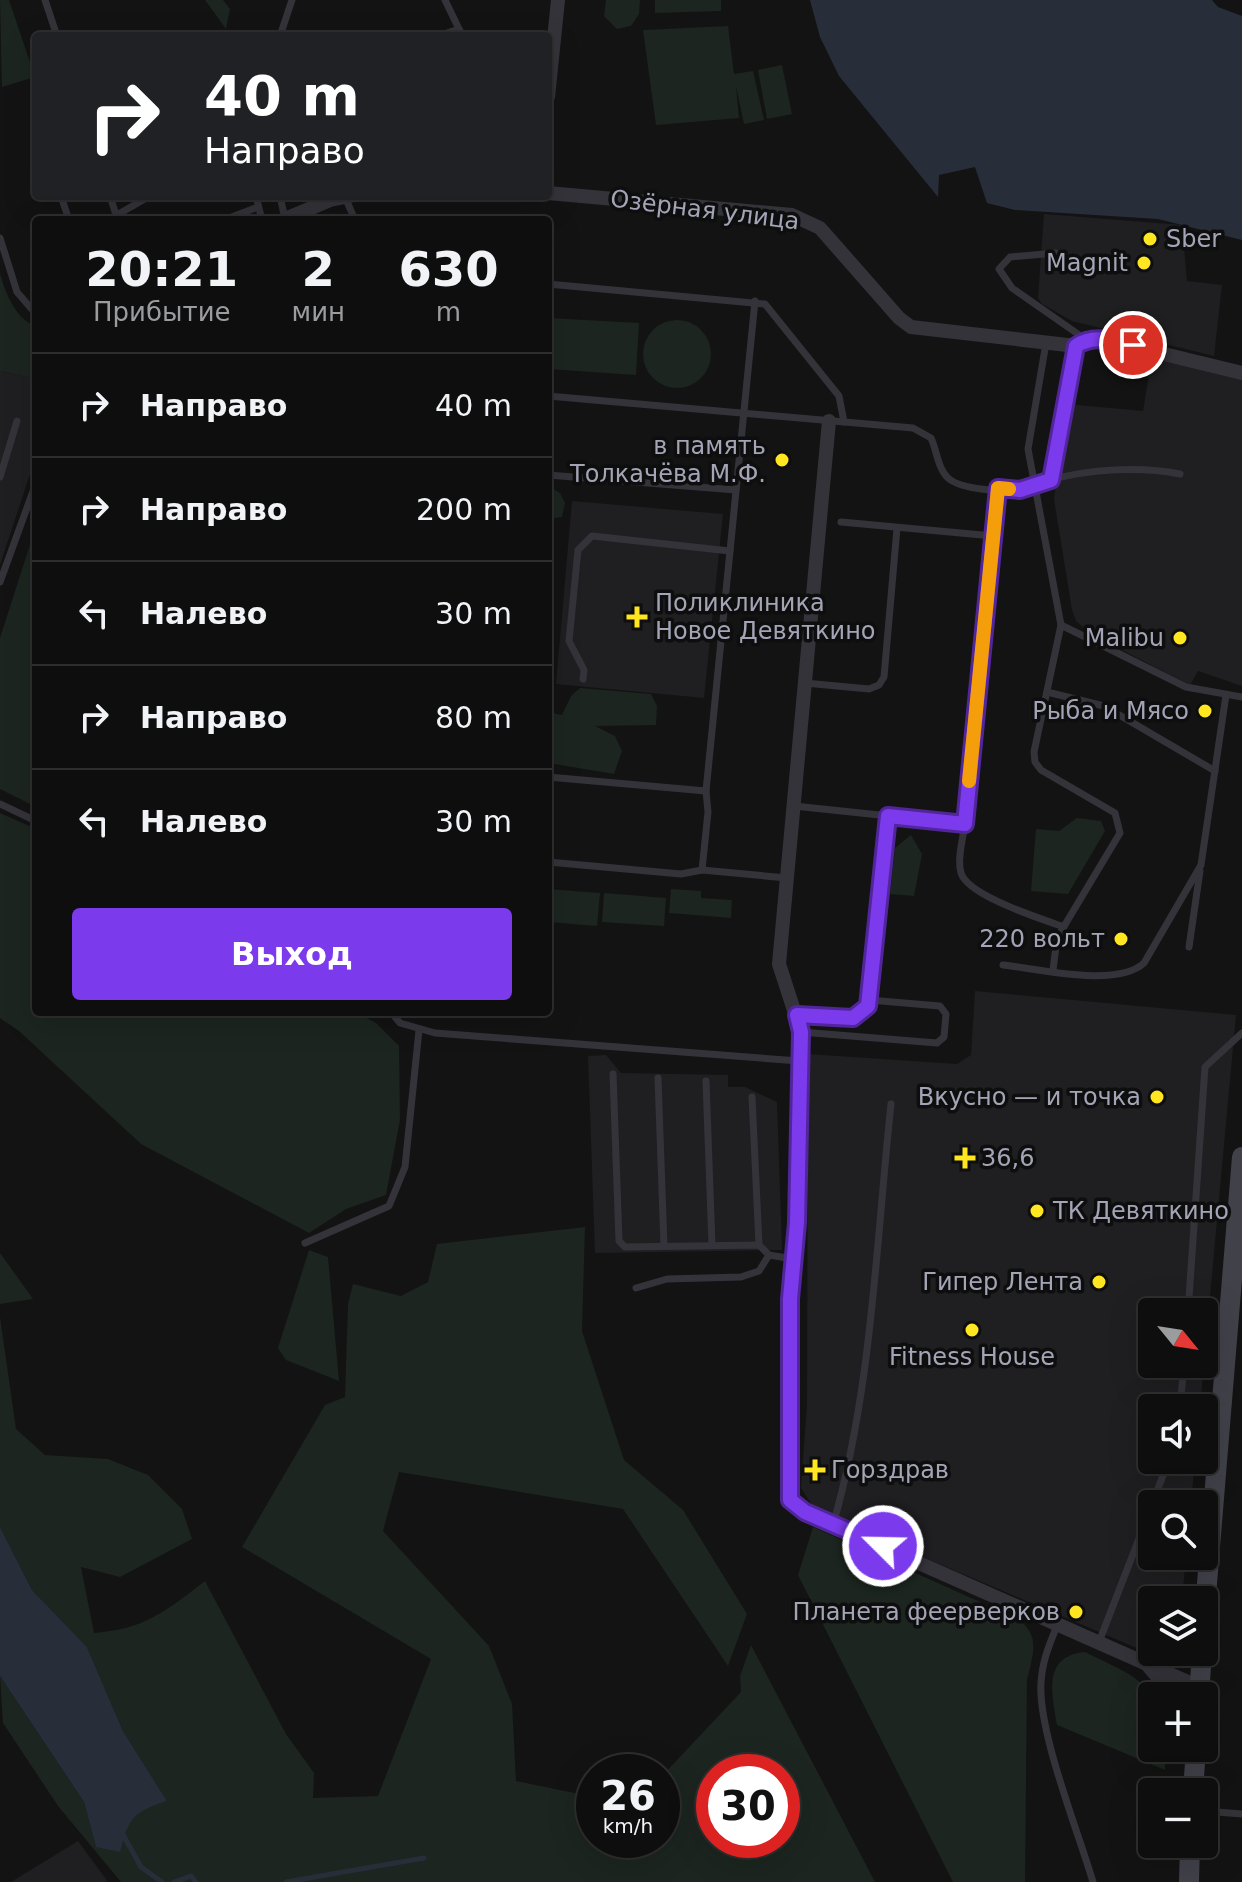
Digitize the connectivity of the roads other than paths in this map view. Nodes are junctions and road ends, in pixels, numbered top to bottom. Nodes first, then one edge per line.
1 (45, 0) edge
2 (292, 0) edge
3 (445, 0) edge
4 (558, 0) edge
5 (56, 32) edge
6 (281, 32) edge
7 (461, 32) edge
8 (552, 33) edge
9 (552, 193) edge
10 (144, 200) edge
11 (257, 200) edge
12 (336, 200) edge
13 (258, 207) junction
14 (119, 216) edge
15 (234, 216) edge
16 (261, 216) edge
17 (294, 216) edge
18 (0, 238) edge
19 (1056, 253) dead end
20 (552, 284) edge
21 (755, 301) junction
22 (32, 309) edge
23 (1046, 343) junction
24 (1080, 343) junction
25 (1242, 373) edge
26 (552, 396) edge
27 (744, 415) junction
28 (17, 421) dead end
29 (837, 422) junction
30 (1180, 474) dead end
31 (552, 475) edge
32 (0, 477) edge
33 (1051, 480) junction
34 (1035, 487) junction
35 (998, 488) junction
36 (736, 490) junction
37 (32, 494) edge
38 (841, 522) dead end
39 (897, 528) junction
40 (993, 536) junction
41 (730, 551) junction
42 (0, 582) edge
43 (1061, 625) junction
44 (583, 679) dead end
45 (805, 683) junction
46 (1047, 692) junction
47 (1226, 695) junction
48 (1242, 697) edge
49 (1215, 771) junction
50 (552, 777) edge
51 (706, 791) junction
52 (0, 804) edge
53 (794, 806) junction
54 (888, 816) junction
55 (32, 819) edge
56 (965, 824) junction
57 (552, 862) edge
58 (1201, 865) junction
59 (702, 870) junction
60 (787, 878) junction
61 (1064, 927) junction
62 (1189, 947) dead end
63 (1003, 965) dead end
64 (1053, 970) junction
65 (869, 1000) junction
66 (797, 1015) junction
67 (394, 1016) edge
68 (419, 1030) junction
69 (801, 1032) junction
70 (1242, 1033) edge
71 (799, 1061) junction
72 (613, 1074) dead end
73 (658, 1078) dead end
74 (706, 1081) dead end
75 (752, 1097) dead end
76 (891, 1104) dead end
77 (1242, 1157) edge
78 (305, 1243) dead end
79 (712, 1245) junction
80 (759, 1245) junction
81 (664, 1246) junction
82 (769, 1255) junction
83 (793, 1259) junction
84 (636, 1288) dead end
85 (1189, 1298) edge
86 (833, 1525) junction
87 (1138, 1541) edge
88 (1207, 1586) edge
89 (1058, 1623) junction
90 (1099, 1642) junction
91 (1136, 1657) joint
92 (1154, 1666) edge
93 (1160, 1682) edge
94 (1182, 1682) edge
95 (1218, 1812) edge
96 (1242, 1814) edge
97 (1190, 1858) edge
98 (1093, 1882) edge
99 (1189, 1882) edge

1 - 5 lane
2 - 6 lane
3 - 7 lane
4 - 8 street
9 - 23 street, Озёрная улица
10 - 14 lane
11 - 13 lane
12 - 17 street
13 - 15 lane
13 - 16 lane
18 - 22 lane
19 - 24 lane
20 - 21 lane
21 - 27 lane
21 - 29 lane
23 - 24 street, Озёрная улица
23 - 34 lane
24 - 25 street, Озёрная улица
24 - 33 lane
26 - 27 lane
27 - 29 lane
27 - 36 lane
28 - 32 lane
29 - 35 lane
29 - 45 street
30 - 33 lane
31 - 36 lane
33 - 34 lane
34 - 35 lane
34 - 43 lane
35 - 40 lane
36 - 41 lane
37 - 42 lane
38 - 39 lane
39 - 40 lane
39 - 45 lane
40 - 56 lane
41 - 44 lane
41 - 51 lane
43 - 46 lane
43 - 47 lane
45 - 53 street
46 - 49 lane
46 - 61 lane
47 - 48 lane
47 - 49 lane
49 - 58 lane
50 - 51 lane
51 - 59 lane
52 - 55 lane
53 - 54 lane
53 - 60 street
54 - 56 lane
54 - 65 lane
56 - 61 lane
57 - 59 lane
58 - 62 lane
58 - 64 lane
59 - 60 lane
60 - 66 street
61 - 64 lane
63 - 64 lane
65 - 66 lane
65 - 69 lane
66 - 69 street
67 - 68 lane
68 - 71 lane
68 - 78 lane
69 - 71 street
70 - 85 lane
71 - 83 street
72 - 81 lane
73 - 81 lane
74 - 79 lane
75 - 80 lane
76 - 86 lane
77 - 88 main road
79 - 80 lane
79 - 81 lane
80 - 82 lane
82 - 83 lane
82 - 84 lane
83 - 86 street
86 - 89 street
87 - 90 lane
89 - 90 street
89 - 98 lane
90 - 91 street
91 - 93 street
92 - 94 street
95 - 96 lane
97 - 99 main road

